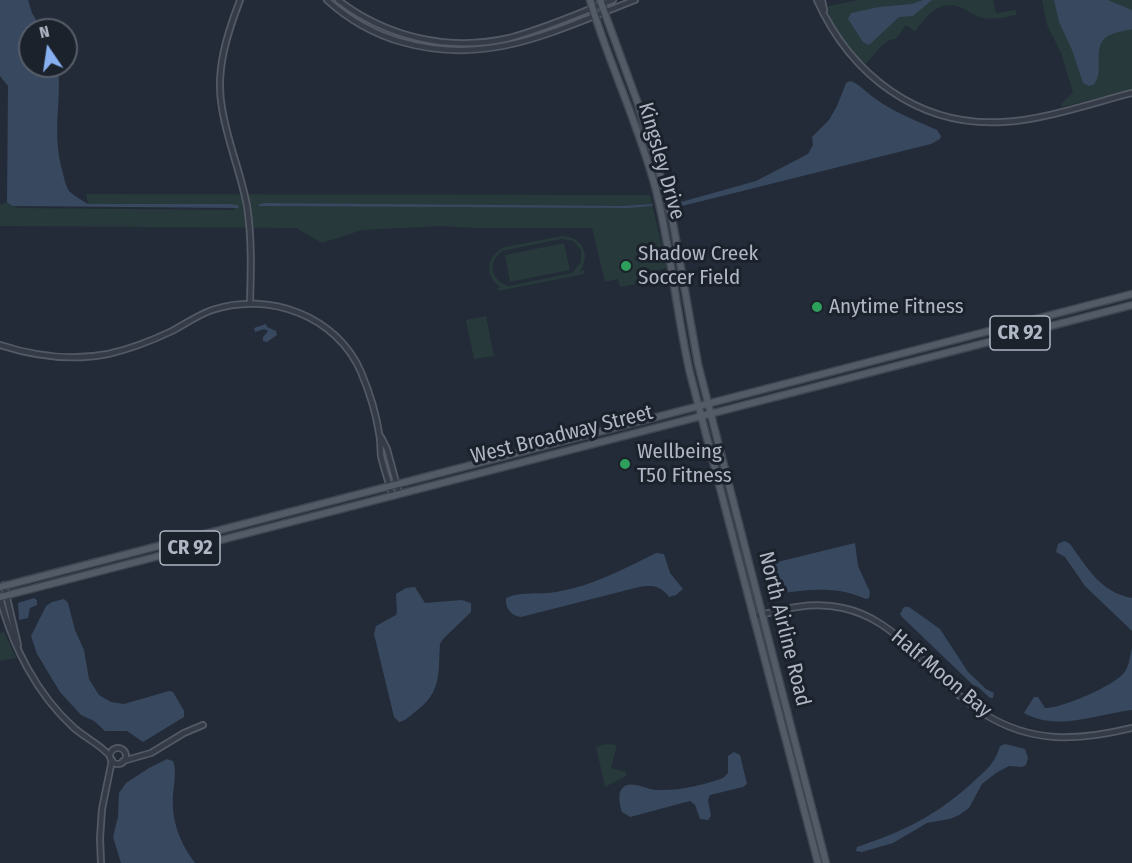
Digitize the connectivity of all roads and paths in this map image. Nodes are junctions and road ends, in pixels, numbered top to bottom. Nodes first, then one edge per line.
1 (242, 0) edge
2 (327, 0) edge
3 (338, 0) edge
4 (590, 0) edge
5 (613, 0) edge
6 (635, 0) edge
7 (820, 0) edge
8 (601, 2) edge
9 (594, 11) junction
10 (604, 12) junction
11 (1132, 93) edge
12 (647, 130) junction
13 (638, 134) junction
14 (664, 188) junction
15 (656, 190) junction
16 (682, 273) junction
17 (674, 274) junction
18 (1132, 294) edge
19 (250, 303) junction
20 (1132, 305) edge
21 (0, 345) edge
22 (708, 404) junction
23 (699, 406) junction
24 (711, 413) junction
25 (660, 416) junction
26 (702, 416) junction
27 (635, 433) junction
28 (393, 484) junction
29 (399, 494) junction
30 (392, 495) junction
31 (742, 532) junction
32 (732, 535) junction
33 (2, 586) edge
34 (2, 597) edge
35 (764, 614) junction
36 (753, 617) junction
37 (203, 725) dead end
38 (1132, 728) edge
39 (100, 746) junction
40 (114, 749) junction
41 (125, 752) junction
42 (140, 756) junction
43 (111, 758) junction
44 (121, 762) junction
45 (110, 776) junction
46 (101, 863) edge
47 (818, 863) edge
48 (826, 863) edge

1 - 19 street
2 - 9 street
3 - 9 street
4 - 9 main road, Kingsley Drive
5 - 8 street
6 - 10 street
7 - 11 street
8 - 9 street
8 - 10 main road, Kingsley Drive
9 - 10 street
9 - 13 main road, Kingsley Drive
10 - 12 main road, Kingsley Drive
12 - 13 main road
12 - 14 main road, Kingsley Drive
13 - 15 main road, Kingsley Drive
14 - 15 main road
14 - 16 main road, Kingsley Drive
15 - 17 main road, Kingsley Drive
16 - 17 main road
16 - 22 main road, Kingsley Drive
17 - 23 main road, Kingsley Drive
18 - 22 main road, West Broadway Street / CR 92
19 - 21 street
19 - 28 street
20 - 24 main road, West Broadway Street / CR 92
22 - 23 main road, West Broadway Street / CR 92
22 - 24 main road, North Airline Road
23 - 25 main road, West Broadway Street / CR 92
23 - 26 main road, North Airline Road
24 - 26 main road, West Broadway Street / CR 92
24 - 31 main road, North Airline Road
25 - 27 main road
25 - 28 main road, West Broadway Street / CR 92
26 - 27 main road, West Broadway Street / CR 92
26 - 32 main road, North Airline Road
27 - 29 main road, West Broadway Street / CR 92
28 - 29 street
28 - 30 street
28 - 33 main road, West Broadway Street / CR 92
29 - 30 main road, West Broadway Street / CR 92
30 - 34 main road, West Broadway Street / CR 92
31 - 32 main road
31 - 35 main road, North Airline Road
32 - 36 main road, North Airline Road
33 - 34 street
34 - 39 street
35 - 36 street, Half Moon Bay
35 - 38 street, Half Moon Bay
35 - 48 main road, North Airline Road
36 - 47 main road, North Airline Road
37 - 42 street
39 - 40 street
39 - 43 street
40 - 41 street
40 - 43 street
41 - 42 street
41 - 44 street
42 - 44 street
43 - 44 street
43 - 45 street
44 - 45 street
45 - 46 street

